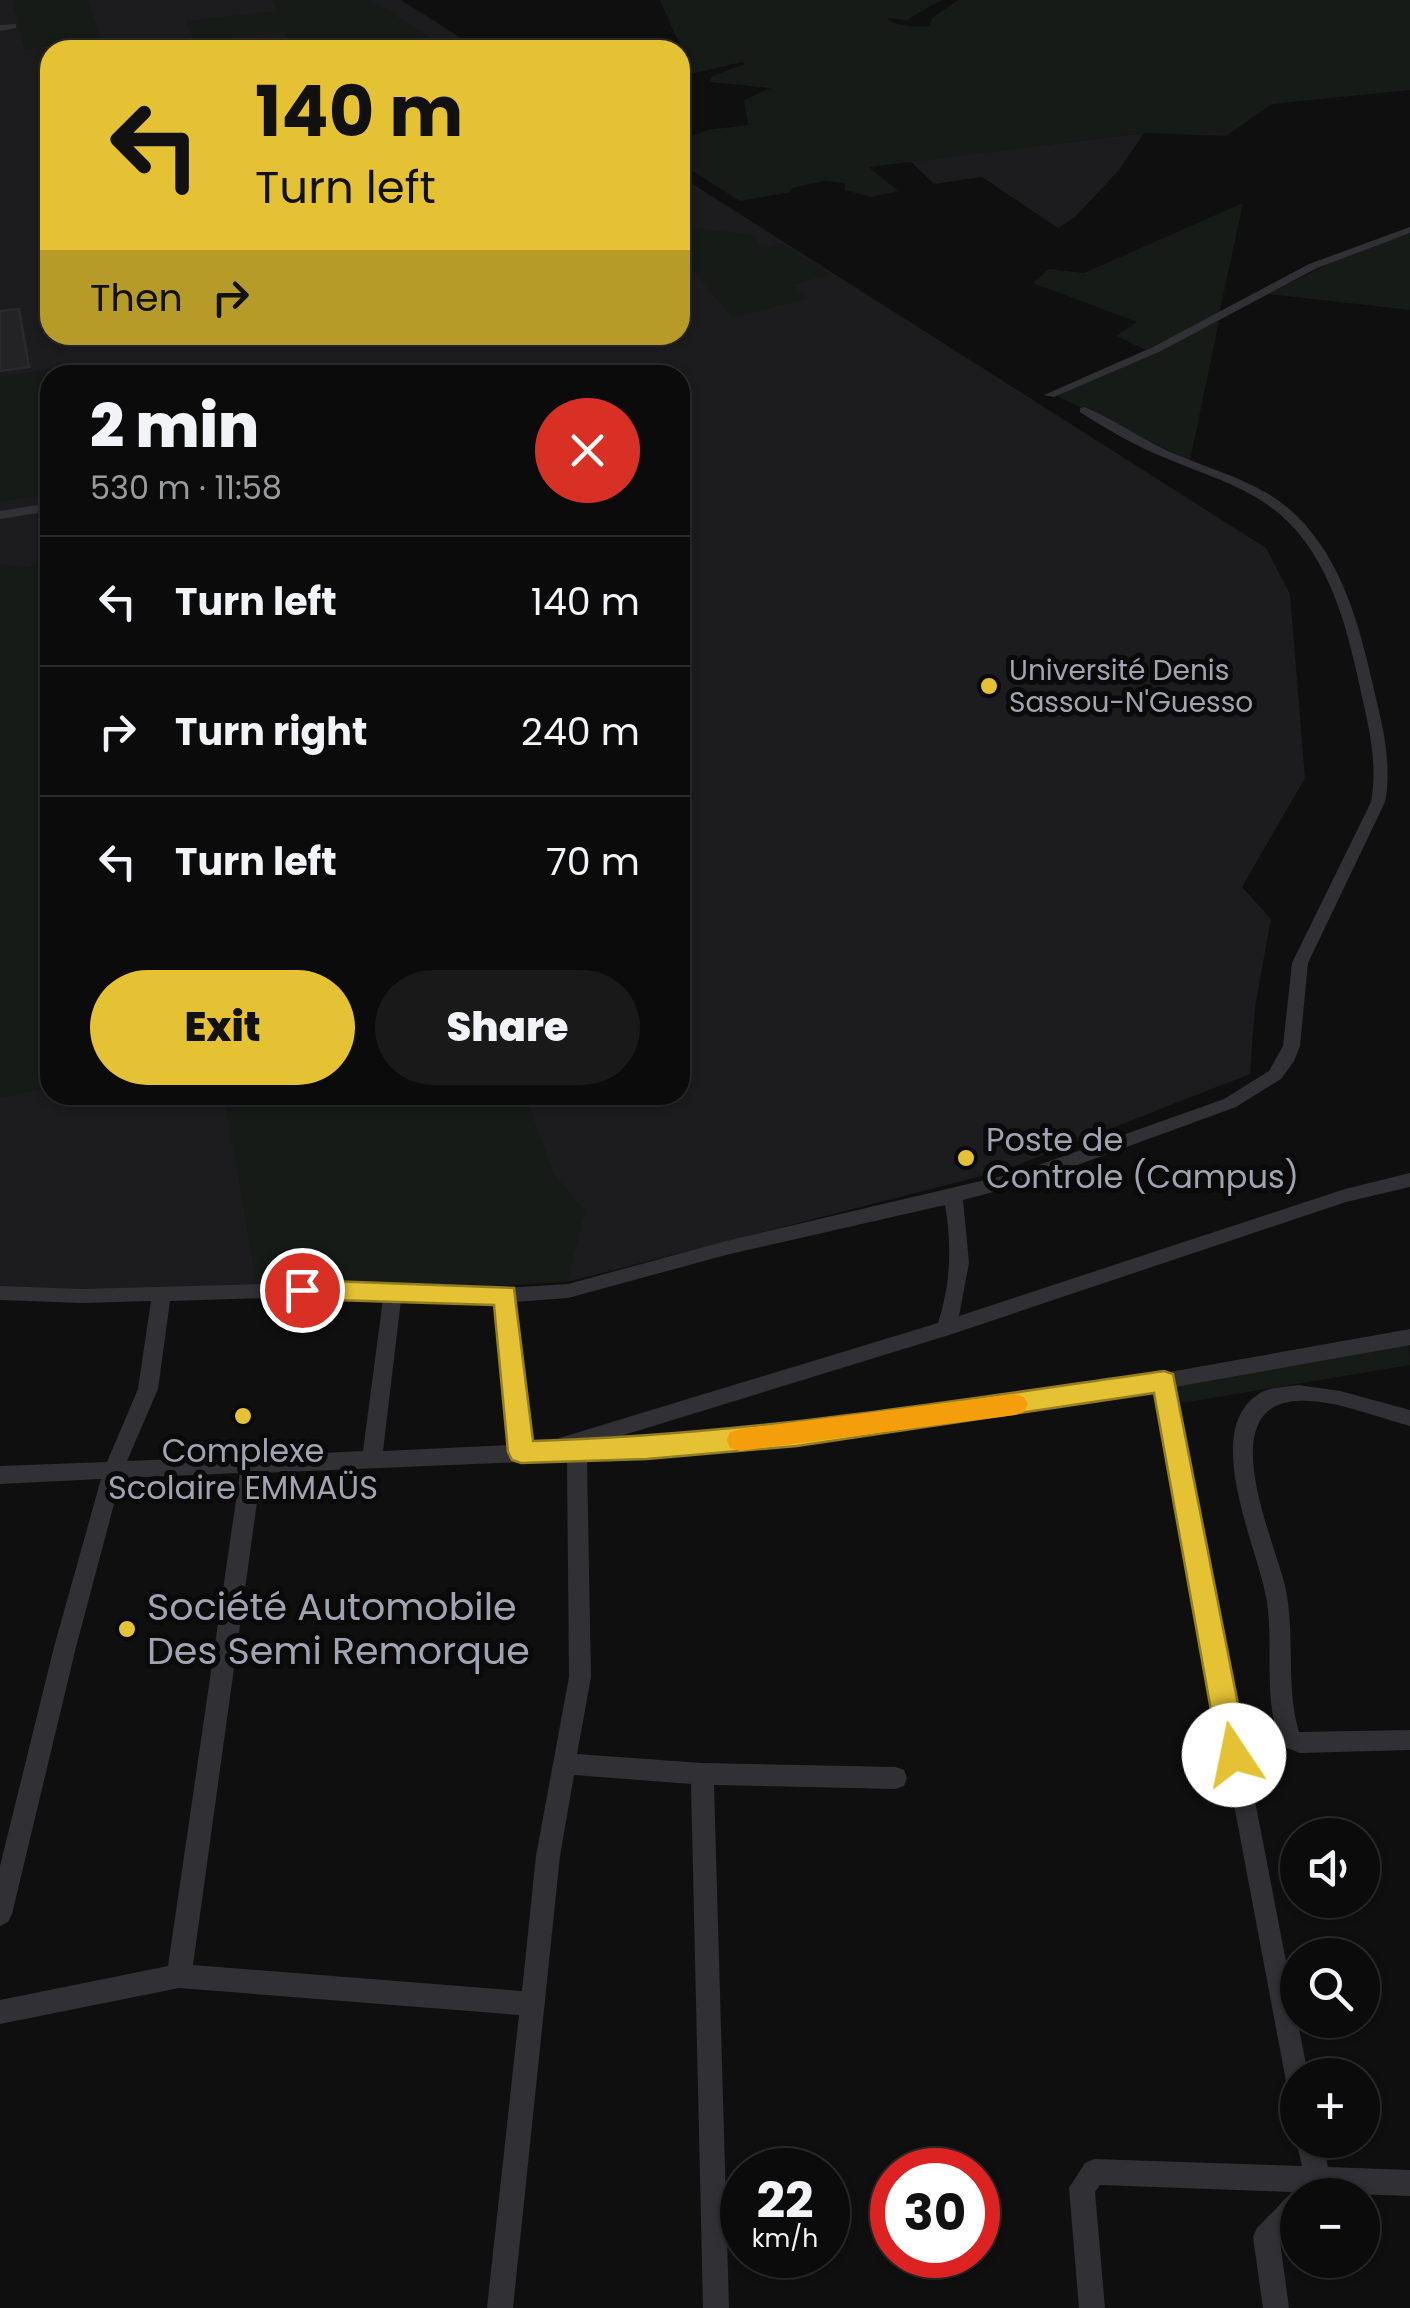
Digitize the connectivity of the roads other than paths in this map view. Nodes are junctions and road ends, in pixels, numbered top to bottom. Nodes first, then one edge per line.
1 (13, 26) dead end
2 (0, 28) edge
3 (1410, 230) edge
4 (1050, 395) dead end
5 (1084, 410) dead end
6 (40, 509) edge
7 (0, 515) edge
8 (1410, 1180) edge
9 (953, 1196) junction
10 (162, 1292) junction
11 (393, 1292) junction
12 (0, 1293) edge
13 (505, 1295) junction
14 (946, 1328) junction
15 (1410, 1337) edge
16 (1164, 1381) junction
17 (1410, 1418) edge
18 (577, 1450) junction
19 (532, 1452) junction
20 (372, 1458) junction
21 (252, 1462) junction
22 (114, 1468) junction
23 (0, 1475) edge
24 (1410, 1740) edge
25 (565, 1764) junction
26 (702, 1774) junction
27 (896, 1778) dead end
28 (0, 1914) edge
29 (179, 1976) junction
30 (531, 2004) junction
31 (0, 2012) edge
32 (1292, 2058) edge
33 (1410, 2184) edge
34 (1280, 2185) edge
35 (1380, 2185) edge
36 (1280, 2222) edge
37 (500, 2308) edge
38 (716, 2308) edge
39 (1092, 2308) edge
40 (1276, 2308) edge

1 - 2 street
3 - 4 street
5 - 9 street
6 - 7 street
8 - 14 street
9 - 13 street
9 - 14 street
10 - 11 street
10 - 12 street
10 - 22 street
11 - 13 street
11 - 20 street
13 - 19 street
14 - 19 street
15 - 16 street
16 - 18 street
16 - 32 street
17 - 24 street
18 - 19 street
18 - 25 street
19 - 20 street
20 - 21 street
21 - 22 street
21 - 29 street
22 - 23 street
22 - 28 street
25 - 26 street
25 - 30 street
26 - 27 street
26 - 38 street
29 - 30 street
29 - 31 street
30 - 37 street
33 - 35 street
34 - 39 street
36 - 40 street

